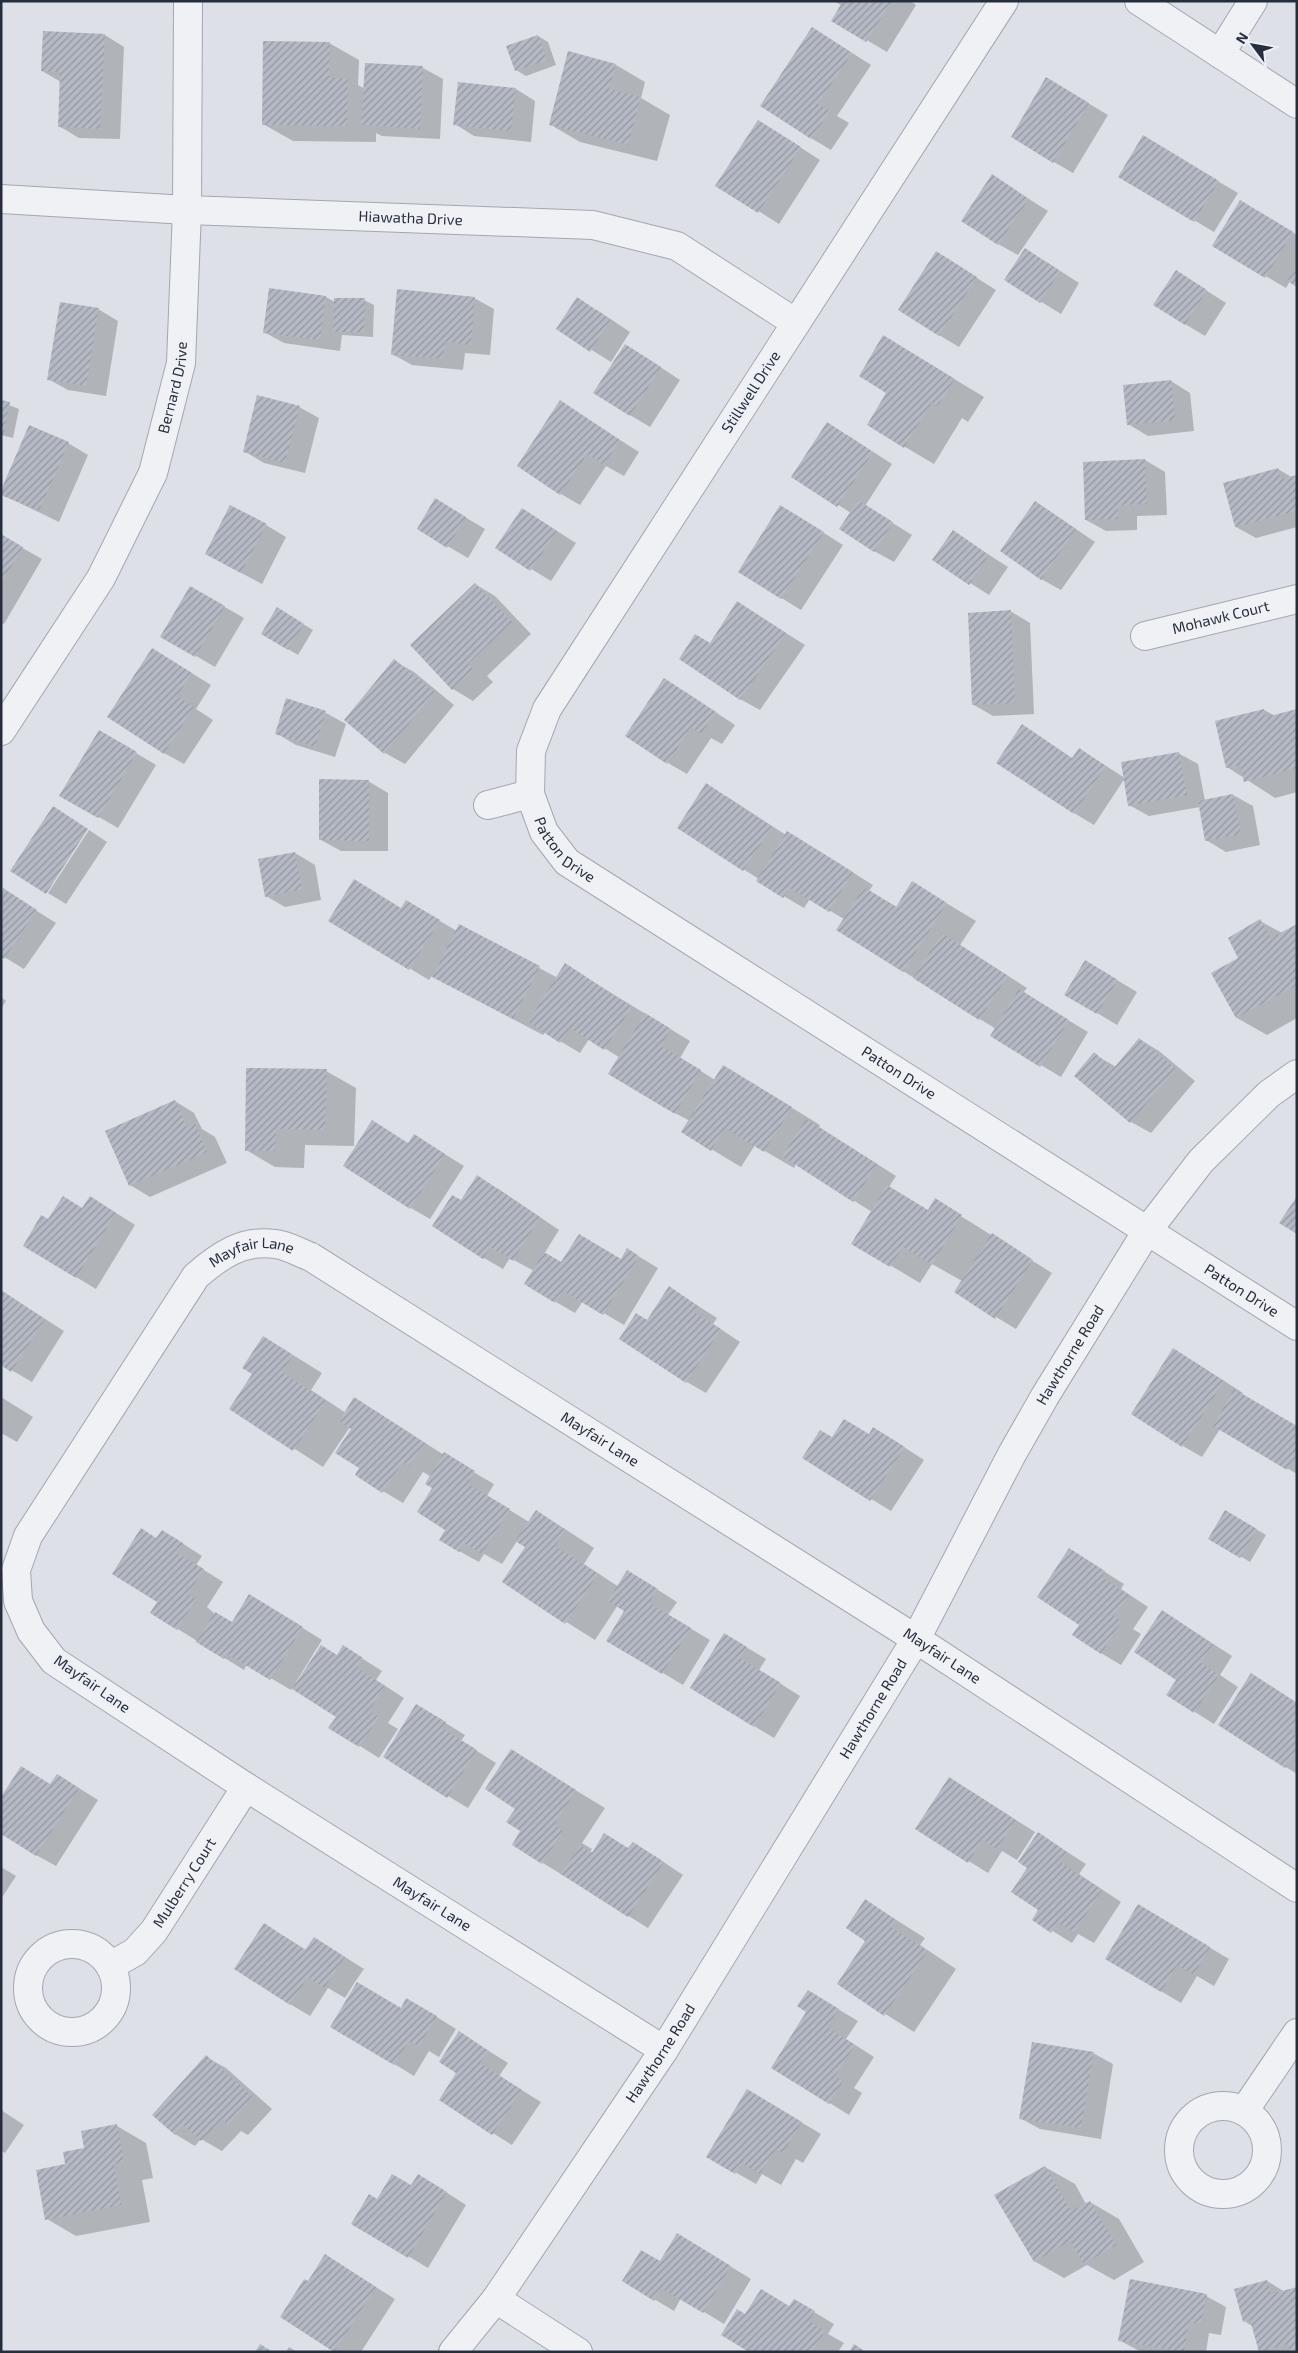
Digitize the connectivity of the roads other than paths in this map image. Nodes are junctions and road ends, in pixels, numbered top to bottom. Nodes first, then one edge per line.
1 (188, 1) edge
2 (1004, 1) edge
3 (1140, 1) edge
4 (1254, 1) edge
5 (1220, 54) junction
6 (1297, 104) edge
7 (1, 199) edge
8 (187, 210) junction
9 (796, 323) junction
10 (1297, 599) edge
11 (1144, 636) dead end
12 (1, 731) edge
13 (530, 794) junction
14 (488, 805) dead end
15 (1297, 1074) edge
16 (1147, 1231) junction
17 (1297, 1326) edge
18 (916, 1639) junction
19 (246, 1787) junction
20 (1297, 1888) edge
21 (110, 1966) dead end
22 (1297, 2033) edge
23 (664, 2050) junction
24 (1244, 2111) dead end
25 (496, 2299) junction
26 (453, 2352) edge
27 (578, 2352) edge

1 - 8 street, Bernard Drive
2 - 9 street, Stillwell Drive
3 - 5 street
4 - 5 street
5 - 6 street
7 - 8 street, Hiawatha Drive
8 - 9 street, Hiawatha Drive
8 - 12 street, Bernard Drive
9 - 13 street, Stillwell Drive
10 - 11 street, Mohawk Court
13 - 14 street
13 - 16 street, Patton Drive
15 - 16 street, Hawthorne Road
16 - 17 street, Patton Drive
16 - 18 street, Hawthorne Road
18 - 19 street, Mayfair Lane
18 - 20 street, Mayfair Lane
18 - 23 street, Hawthorne Road
19 - 21 street, Mulberry Court
19 - 23 street, Mayfair Lane
22 - 24 street
23 - 25 street, Hawthorne Road
25 - 26 street, Hawthorne Road
25 - 27 street

